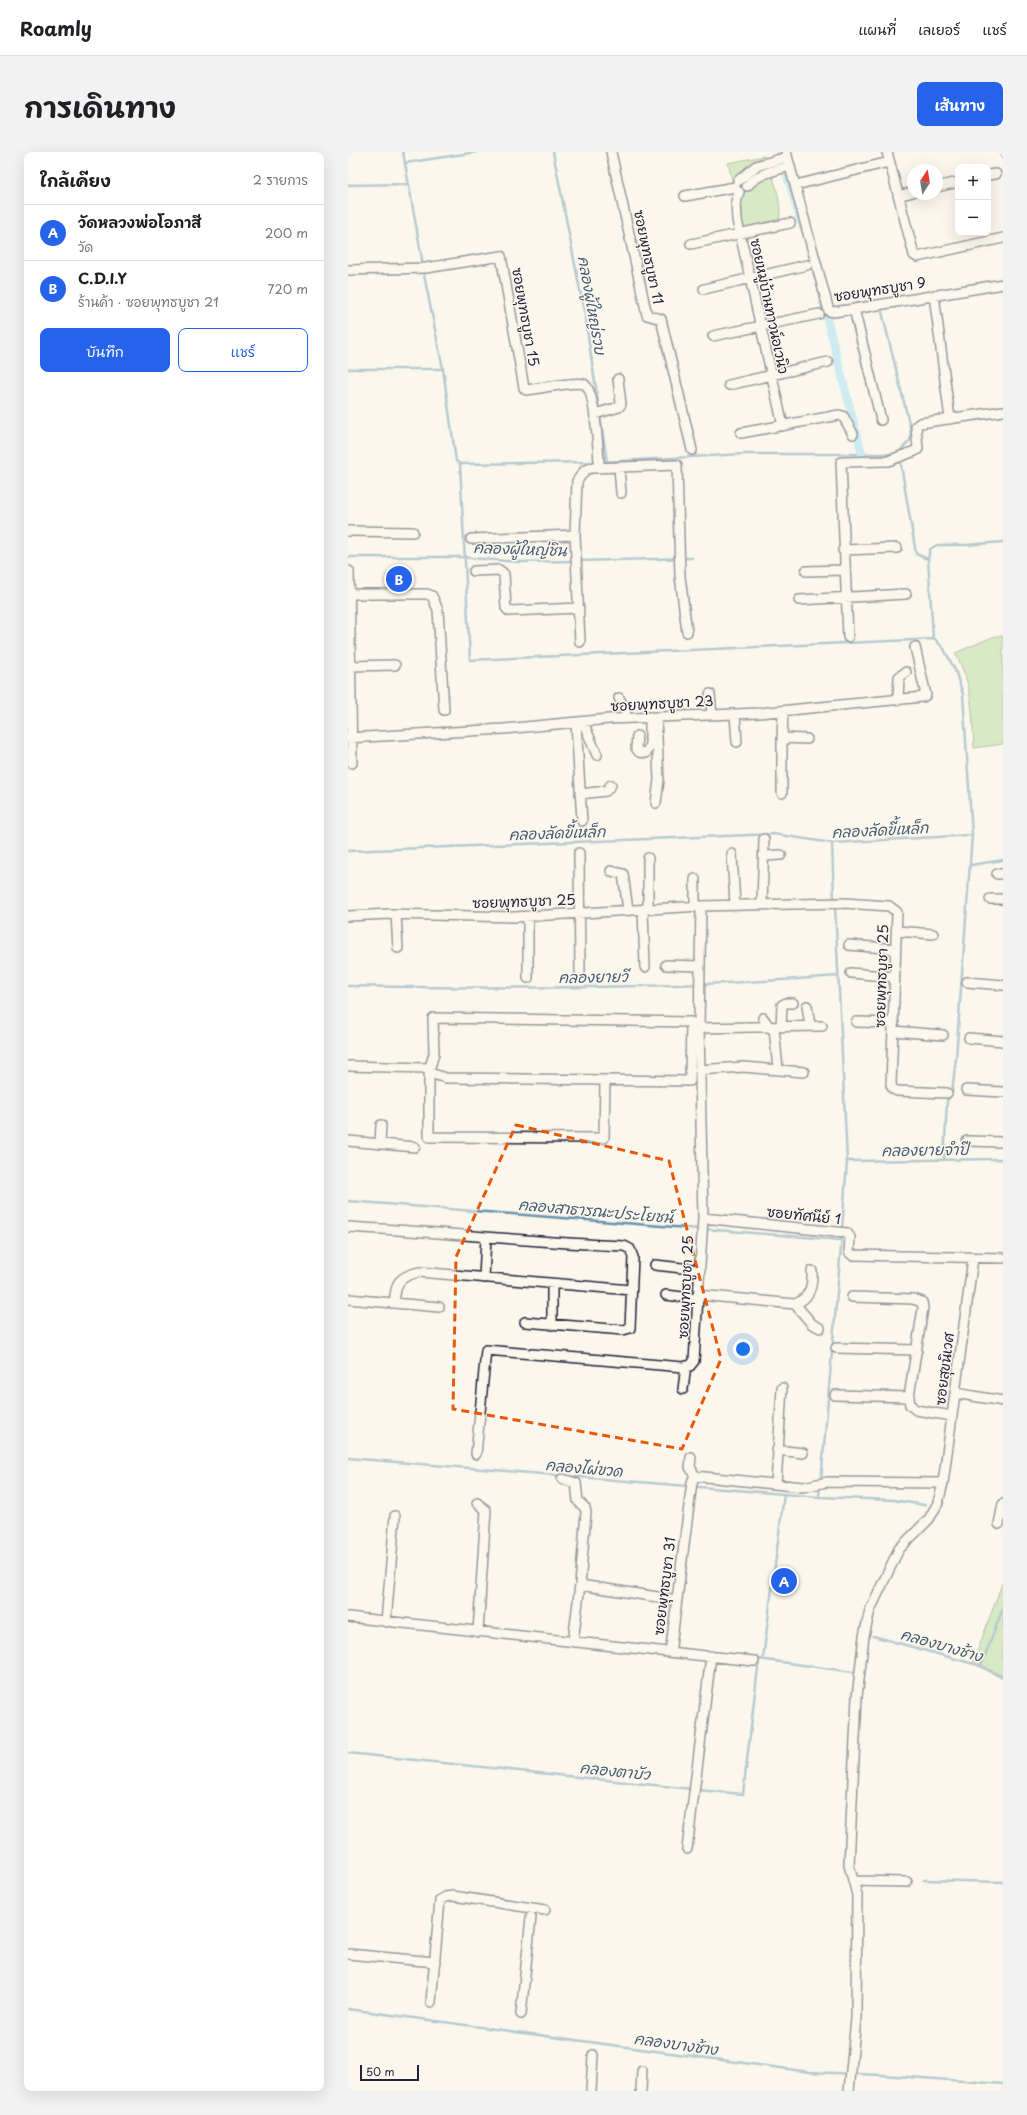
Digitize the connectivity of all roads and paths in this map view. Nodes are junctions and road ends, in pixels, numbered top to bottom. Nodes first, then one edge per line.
1 (611, 152) edge
2 (886, 152) edge
3 (788, 158) edge
4 (889, 162) junction
5 (955, 183) edge
6 (796, 185) junction
7 (943, 186) edge
8 (737, 187) junction
9 (907, 194) edge
10 (685, 196) dead end
11 (898, 196) junction
12 (790, 223) dead end
13 (740, 234) junction
14 (1003, 238) edge
15 (691, 244) dead end
16 (807, 265) dead end
17 (348, 270) edge
18 (749, 280) junction
19 (1003, 284) edge
20 (704, 289) dead end
21 (934, 296) junction
22 (854, 309) junction
23 (819, 314) dead end
24 (759, 326) junction
25 (713, 336) dead end
26 (828, 362) dead end
27 (770, 376) junction
28 (618, 379) dead end
29 (729, 385) dead end
30 (1003, 411) edge
31 (594, 414) junction
32 (950, 419) junction
33 (880, 420) dead end
34 (783, 426) junction
35 (741, 433) dead end
36 (853, 434) dead end
37 (692, 450) dead end
38 (619, 467) junction
39 (598, 468) junction
40 (621, 493) dead end
41 (348, 531) edge
42 (413, 532) dead end
43 (575, 536) junction
44 (472, 539) dead end
45 (897, 548) dead end
46 (843, 550) junction
47 (844, 570) junction
48 (349, 571) dead end
49 (474, 571) dead end
50 (806, 571) dead end
51 (349, 594) junction
52 (906, 594) dead end
53 (846, 599) junction
54 (799, 600) dead end
55 (579, 608) junction
56 (687, 632) dead end
57 (848, 636) dead end
58 (580, 642) dead end
59 (915, 647) dead end
60 (395, 665) dead end
61 (349, 666) junction
62 (906, 672) dead end
63 (710, 694) dead end
64 (619, 698) dead end
65 (898, 700) junction
66 (444, 710) dead end
67 (783, 711) junction
68 (735, 714) junction
69 (712, 715) junction
70 (653, 717) junction
71 (626, 718) junction
72 (579, 723) junction
73 (637, 736) dead end
74 (349, 737) edge
75 (782, 738) junction
76 (807, 740) dead end
77 (737, 742) dead end
78 (597, 755) dead end
79 (352, 763) dead end
80 (611, 786) dead end
81 (782, 792) dead end
82 (580, 794) junction
83 (656, 803) dead end
84 (582, 821) dead end
85 (764, 839) dead end
86 (579, 853) dead end
87 (732, 854) dead end
88 (781, 855) dead end
89 (764, 856) junction
90 (648, 858) dead end
91 (611, 872) dead end
92 (695, 878) dead end
93 (990, 899) dead end
94 (1003, 899) edge
95 (762, 904) junction
96 (735, 905) junction
97 (698, 906) junction
98 (646, 909) junction
99 (628, 910) junction
100 (578, 913) junction
101 (396, 914) junction
102 (348, 916) edge
103 (528, 917) junction
104 (896, 931) junction
105 (933, 934) dead end
106 (849, 945) dead end
107 (398, 948) dead end
108 (895, 949) junction
109 (666, 965) dead end
110 (700, 966) junction
111 (645, 967) dead end
112 (851, 973) dead end
113 (580, 974) dead end
114 (894, 977) junction
115 (528, 978) dead end
116 (967, 982) dead end
117 (1003, 985) edge
118 (793, 1003) dead end
119 (807, 1006) dead end
120 (764, 1018) dead end
121 (856, 1022) dead end
122 (810, 1026) junction
123 (822, 1026) dead end
124 (775, 1027) junction
125 (893, 1027) junction
126 (699, 1028) junction
127 (943, 1034) dead end
128 (969, 1038) dead end
129 (1003, 1041) edge
130 (348, 1066) edge
131 (778, 1069) junction
132 (699, 1070) junction
133 (429, 1071) junction
134 (348, 1072) edge
135 (804, 1072) dead end
136 (605, 1080) junction
137 (966, 1090) dead end
138 (1003, 1092) edge
139 (947, 1093) dead end
140 (381, 1125) dead end
141 (348, 1141) edge
142 (967, 1141) dead end
143 (1003, 1142) edge
144 (380, 1144) junction
145 (415, 1147) dead end
146 (703, 1218) junction
147 (348, 1228) edge
148 (486, 1238) junction
149 (1003, 1258) edge
150 (973, 1261) junction
151 (655, 1265) dead end
152 (700, 1270) junction
153 (812, 1271) dead end
154 (484, 1278) junction
155 (552, 1284) junction
156 (631, 1290) junction
157 (666, 1295) dead end
158 (699, 1297) junction
159 (852, 1297) dead end
160 (348, 1299) edge
161 (394, 1303) junction
162 (795, 1304) junction
163 (440, 1307) dead end
164 (525, 1322) dead end
165 (552, 1325) junction
166 (820, 1328) dead end
167 (836, 1348) dead end
168 (917, 1350) junction
169 (686, 1366) junction
170 (782, 1388) dead end
171 (684, 1389) dead end
172 (955, 1393) junction
173 (836, 1395) dead end
174 (909, 1397) junction
175 (1003, 1400) edge
176 (952, 1416) junction
177 (777, 1450) junction
178 (802, 1452) dead end
179 (476, 1454) dead end
180 (691, 1457) dead end
181 (562, 1479) dead end
182 (693, 1483) junction
183 (776, 1484) junction
184 (943, 1484) junction
185 (477, 1503) dead end
186 (1003, 1504) edge
187 (395, 1516) dead end
188 (999, 1524) dead end
189 (580, 1585) junction
190 (677, 1600) junction
191 (348, 1617) edge
192 (386, 1622) junction
193 (478, 1632) junction
194 (573, 1642) junction
195 (669, 1650) junction
196 (711, 1656) junction
197 (754, 1661) dead end
198 (687, 1849) dead end
199 (853, 1881) junction
200 (908, 1882) dead end
201 (544, 1910) dead end
202 (531, 1917) dead end
203 (348, 1954) edge
204 (435, 1962) junction
205 (431, 2002) dead end
206 (521, 2014) dead end
207 (593, 2055) dead end
208 (642, 2071) dead end
209 (590, 2091) edge
210 (641, 2091) edge
211 (849, 2091) edge

1 - 37 street, ซอยพุทธบูชา 11
2 - 4 street
3 - 6 street, ซอยพุทธบูชา 9
3 - 8 street
3 - 8 street
4 - 6 street
4 - 11 street
5 - 7 street
6 - 22 street, ซอยพุทธบูชา 9
8 - 10 street
8 - 13 street, ซอยหมู่บ้านทาวน์อเวนิว
9 - 11 street
11 - 14 street
12 - 13 street
13 - 15 street
13 - 18 street, ซอยหมู่บ้านทาวน์อเวนิว
16 - 18 street
17 - 31 street, ซอยพุทธบูชา 15
18 - 20 street
18 - 24 street, ซอยหมู่บ้านทาวน์อเวนิว
19 - 21 street, ซอยพุทธบูชา 9
21 - 22 street, ซอยพุทธบูชา 9
21 - 32 street
22 - 33 street
23 - 24 street
24 - 25 street
24 - 27 street, ซอยหมู่บ้านทาวน์อเวนิว
26 - 27 street
27 - 29 street
27 - 34 street, ซอยหมู่บ้านทาวน์อเวนิว
28 - 31 street
30 - 32 street
31 - 39 street, ซอยพุทธบูชา 15
32 - 46 street
34 - 35 street
34 - 36 street
38 - 39 street
38 - 40 street
38 - 56 street
39 - 43 street
41 - 42 street
43 - 44 street
43 - 55 street
45 - 46 street
46 - 47 street
47 - 50 street
47 - 53 street
48 - 51 street
49 - 55 street
51 - 61 street
51 - 66 street
52 - 53 street
53 - 54 street
53 - 57 street
55 - 58 street
59 - 65 street, ซอยพุทธบูชา 23
60 - 61 street
61 - 74 street
62 - 65 street
63 - 69 street
64 - 71 street
65 - 67 street, ซอยพุทธบูชา 23
67 - 68 street, ซอยพุทธบูชา 23
67 - 75 street
68 - 69 street, ซอยพุทธบูชา 23
68 - 77 street
69 - 70 street, ซอยพุทธบูชา 23
70 - 71 street, ซอยพุทธบูชา 23
70 - 73 street
70 - 83 street
71 - 72 street, ซอยพุทธบูชา 23
72 - 74 street, ซอยพุทธบูชา 23
72 - 78 street
72 - 82 street
74 - 79 street
75 - 76 street
75 - 81 street
80 - 82 street
82 - 84 street
85 - 89 street
86 - 100 street
87 - 96 street
88 - 89 street
89 - 95 street
90 - 98 street
91 - 99 street
92 - 97 street
93 - 94 street
95 - 96 street, ซอยพุทธบูชา 25
95 - 104 street, ซอยพุทธบูชา 25
96 - 97 street, ซอยพุทธบูชา 25
97 - 98 street, ซอยพุทธบูชา 25
97 - 110 street, ซอยพุทธบูชา 25
98 - 99 street, ซอยพุทธบูชา 25
98 - 111 street
99 - 100 street, ซอยพุทธบูชา 25
100 - 103 street, ซอยพุทธบูชา 25
100 - 113 street
101 - 102 street, ซอยพุทธบูชา 25
101 - 103 street, ซอยพุทธบูชา 25
101 - 107 street
103 - 115 street
104 - 105 street
104 - 108 street, ซอยพุทธบูชา 25
106 - 108 street
108 - 114 street, ซอยพุทธบูชา 25
109 - 110 street
110 - 126 street, ซอยพุทธบูชา 25
112 - 114 street
114 - 125 street, ซอยพุทธบูชา 25
116 - 117 street
118 - 124 street
119 - 122 street
120 - 124 street
121 - 125 street
122 - 123 street
122 - 124 street
124 - 126 street
124 - 131 street
125 - 127 street
125 - 139 street, ซอยพุทธบูชา 25
126 - 132 street, ซอยพุทธบูชา 25
128 - 129 street
130 - 133 street
131 - 132 street
131 - 135 street
132 - 146 street, ซอยพุทธบูชา 25
133 - 134 street
133 - 136 street
133 - 136 street
133 - 136 street
137 - 138 street
140 - 144 street
141 - 144 street
142 - 143 street
144 - 145 street
146 - 150 street, ซอยทัศนีย์ 1
146 - 152 street, ซอยพุทธบูชา 25
147 - 148 street
148 - 154 street
148 - 156 street
149 - 150 street, ซอยทัศนีย์ 1
150 - 172 street, ซอยสุขนิเวศ
151 - 152 street
152 - 158 street, ซอยพุทธบูชา 25
153 - 162 street
154 - 155 street
154 - 161 street
155 - 156 street
155 - 165 street
156 - 165 street
157 - 158 street
158 - 162 street
158 - 169 street, ซอยพุทธบูชา 25
159 - 168 street
160 - 161 street
161 - 163 street
162 - 166 street
164 - 165 street
167 - 168 street
168 - 174 street
169 - 171 street
169 - 179 street
170 - 177 street
172 - 175 street
172 - 176 street, ซอยสุขนิเวศ
173 - 174 street
174 - 176 street
176 - 184 street, ซอยสุขนิเวศ
177 - 178 street
177 - 183 street
180 - 182 street, ซอยพุทธบูชา 31
181 - 189 street
182 - 183 street
182 - 190 street, ซอยพุทธบูชา 31
183 - 184 street
184 - 199 street, ซอยสุขนิเวศ
185 - 193 street
186 - 188 street
187 - 192 street
189 - 190 street
189 - 194 street
190 - 195 street, ซอยพุทธบูชา 31
191 - 192 street, ซอยพุทธบูชา 31
192 - 193 street, ซอยพุทธบูชา 31
193 - 194 street, ซอยพุทธบูชา 31
194 - 195 street, ซอยพุทธบูชา 31
195 - 196 street
196 - 197 street
196 - 198 street
199 - 200 street
199 - 211 street, ซอยสุขนิเวศ
201 - 204 street
202 - 206 street
203 - 204 street
204 - 205 street
207 - 209 street
208 - 210 street

